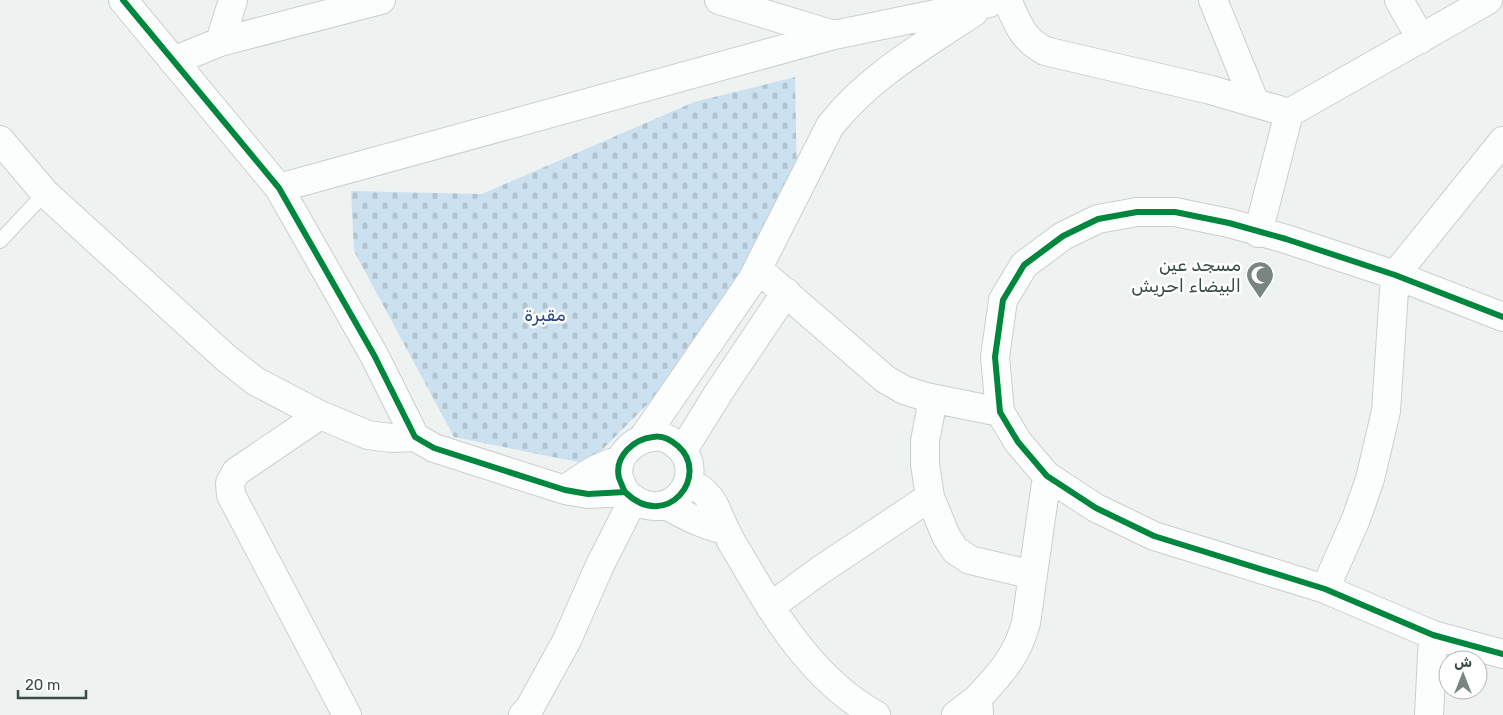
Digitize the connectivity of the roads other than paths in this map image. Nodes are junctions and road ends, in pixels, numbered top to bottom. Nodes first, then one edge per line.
1 (123, 0) edge
2 (233, 0) edge
3 (381, 0) edge
4 (719, 0) edge
5 (1213, 0) edge
6 (1399, 0) edge
7 (1488, 0) edge
8 (999, 1) edge
9 (834, 35) junction
10 (1421, 39) junction
11 (220, 42) junction
12 (173, 61) junction
13 (1255, 103) junction
14 (1289, 113) junction
15 (0, 140) edge
16 (1503, 141) edge
17 (279, 188) junction
18 (45, 193) junction
19 (1258, 232) junction
20 (0, 241) edge
21 (758, 269) junction
22 (1395, 275) junction
23 (786, 292) junction
24 (1503, 317) edge
25 (933, 399) junction
26 (1000, 412) junction
27 (320, 415) junction
28 (415, 437) junction
29 (643, 438) junction
30 (683, 450) junction
31 (620, 460) junction
32 (1047, 476) junction
33 (688, 481) junction
34 (565, 490) junction
35 (629, 496) junction
36 (930, 497) junction
37 (666, 505) junction
38 (725, 530) junction
39 (1033, 575) junction
40 (1325, 589) junction
41 (770, 607) junction
42 (1433, 635) junction
43 (1503, 654) edge
44 (978, 706) edge
45 (347, 715) edge
46 (523, 715) edge
47 (876, 715) edge
48 (956, 715) edge
49 (1429, 715) edge

1 - 12 street
2 - 11 street
3 - 11 street
4 - 9 street
5 - 13 street
6 - 10 street
7 - 10 street
8 - 9 street
8 - 13 street
8 - 21 street
9 - 17 street
10 - 14 street
11 - 12 street
12 - 17 street
13 - 14 street
14 - 19 street
15 - 18 street
16 - 22 street
17 - 28 street
18 - 20 lane
18 - 27 street
19 - 22 street
19 - 26 street
21 - 23 street
21 - 29 street
22 - 24 street
22 - 40 street
23 - 25 street
23 - 30 street
25 - 26 street
25 - 36 street
26 - 32 street
27 - 28 street
27 - 45 street
28 - 34 street
29 - 30 street
29 - 31 street
30 - 33 street
31 - 34 street
31 - 35 street
32 - 39 street
32 - 40 street
33 - 37 street
33 - 38 street
34 - 35 street
35 - 37 street
35 - 46 street
36 - 39 street
36 - 41 street
37 - 38 street
38 - 41 street
39 - 44 street
40 - 42 street
41 - 47 street
42 - 43 street
42 - 49 street
44 - 48 street

